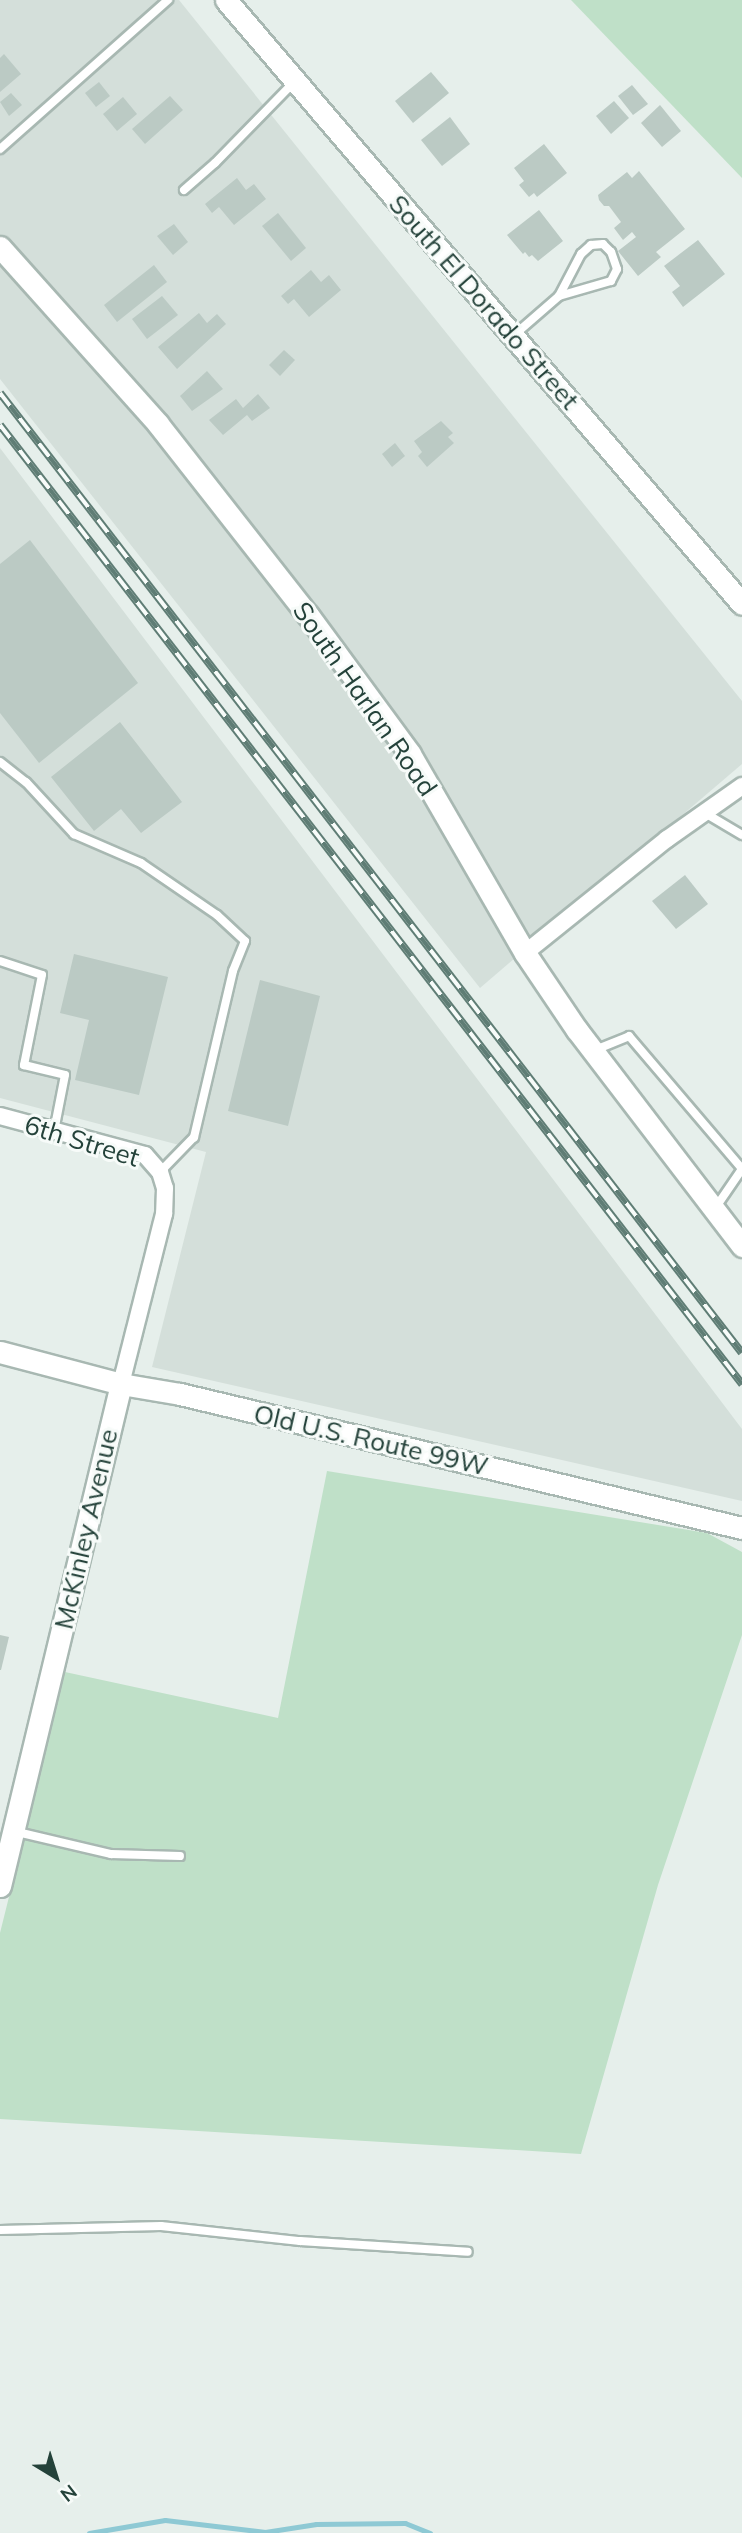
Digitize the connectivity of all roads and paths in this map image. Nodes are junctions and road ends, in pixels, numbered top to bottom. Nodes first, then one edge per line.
1 (169, 0) edge
2 (226, 0) edge
3 (295, 81) junction
4 (0, 149) edge
5 (184, 190) dead end
6 (0, 247) edge
7 (559, 296) junction
8 (513, 336) junction
9 (742, 604) edge
10 (0, 762) edge
11 (742, 786) edge
12 (705, 813) junction
13 (742, 835) edge
14 (525, 953) junction
15 (0, 961) edge
16 (592, 1051) junction
17 (0, 1116) edge
18 (54, 1130) junction
19 (742, 1169) edge
20 (160, 1172) junction
21 (714, 1209) junction
22 (742, 1246) edge
23 (0, 1352) edge
24 (121, 1384) junction
25 (742, 1528) edge
26 (13, 1831) junction
27 (180, 1856) dead end
28 (0, 1886) edge
29 (0, 2230) edge
30 (468, 2252) dead end

1 - 4 lane
2 - 3 street, South El Dorado Street
3 - 5 lane
3 - 8 street, South El Dorado Street
6 - 14 street, South Harlan Road
7 - 7 lane
7 - 8 lane
8 - 9 street, South El Dorado Street
10 - 20 lane
11 - 12 street
12 - 13 lane
12 - 14 street
14 - 16 street, South Harlan Road
15 - 18 lane
16 - 19 lane
16 - 21 street, South Harlan Road
17 - 18 street, 6th Street
18 - 20 street, 6th Street
19 - 21 lane
20 - 24 street, McKinley Avenue
21 - 22 street, South Harlan Road
23 - 24 street, Old U.S. Route 99W
24 - 25 street, Old U.S. Route 99W
24 - 26 street, McKinley Avenue
26 - 27 lane
26 - 28 street, McKinley Avenue
29 - 30 lane

